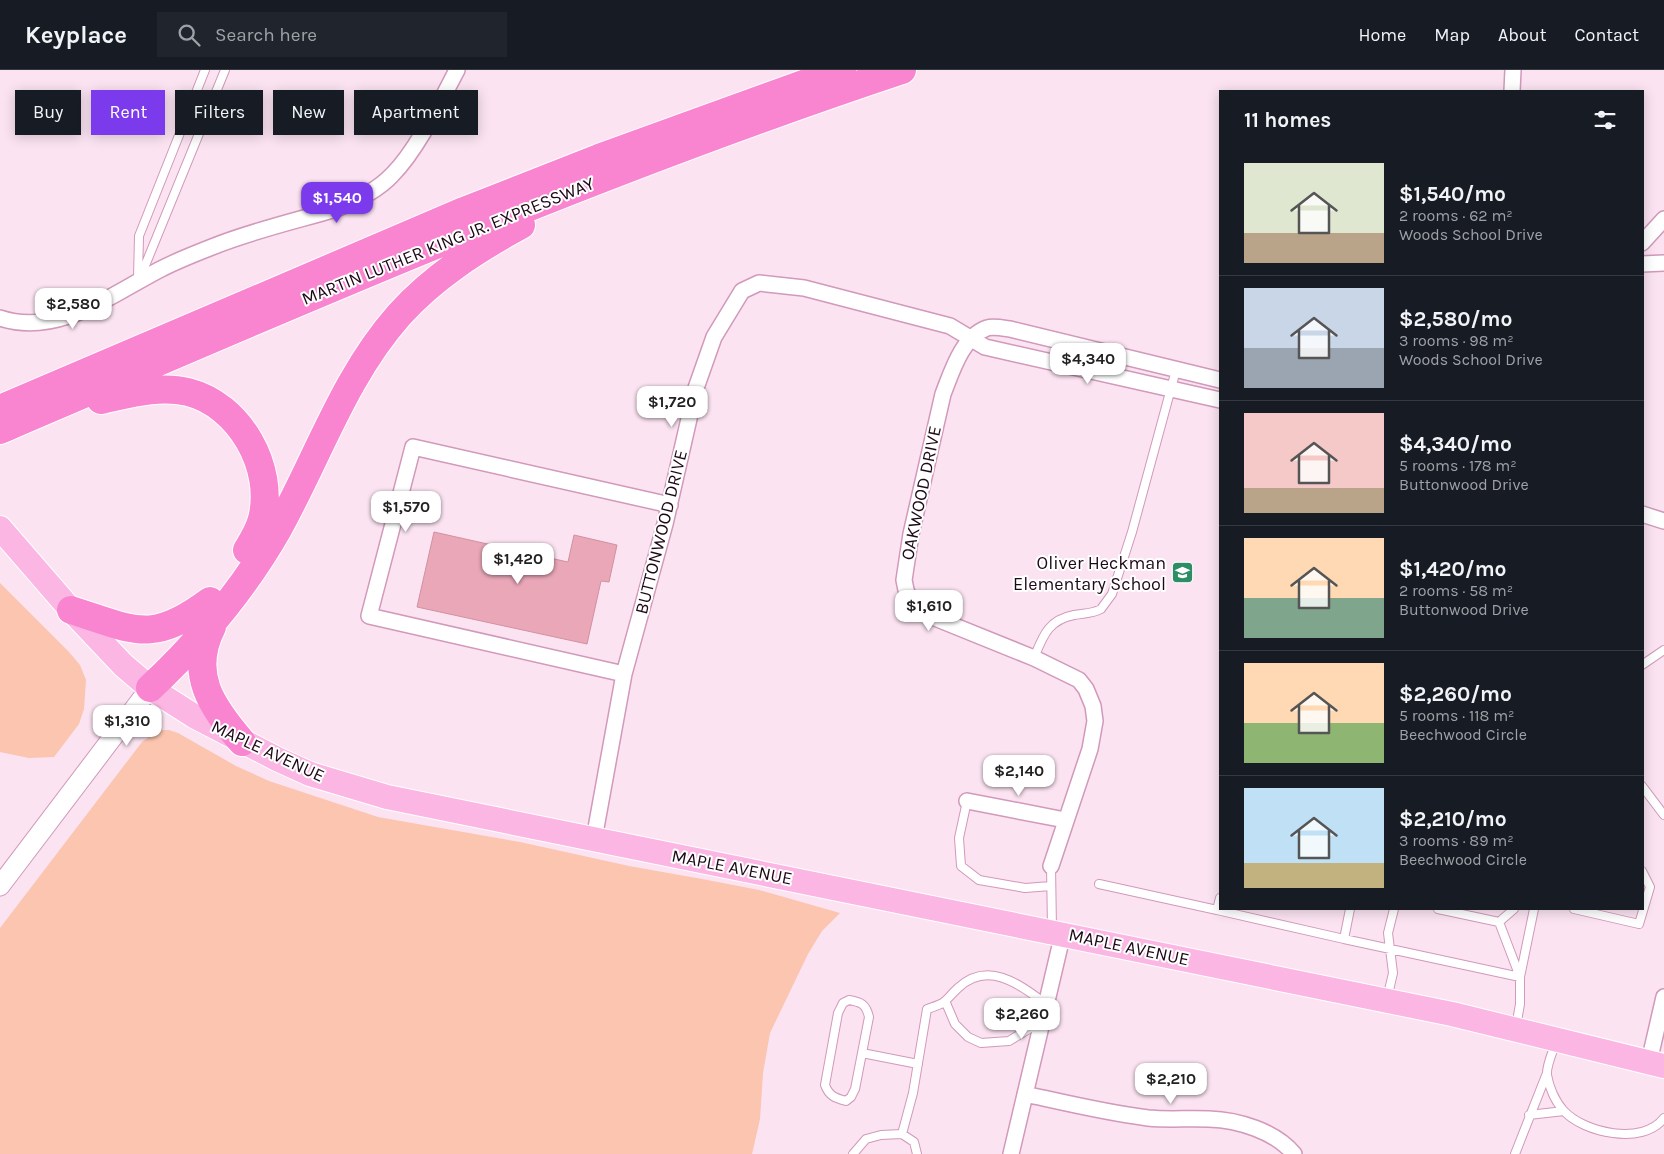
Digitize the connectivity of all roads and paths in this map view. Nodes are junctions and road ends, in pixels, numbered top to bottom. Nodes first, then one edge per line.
1 (205, 70) edge
2 (225, 70) edge
3 (457, 70) edge
4 (842, 70) edge
5 (902, 70) edge
6 (1513, 70) edge
7 (1512, 90) edge
8 (606, 176) junction
9 (1664, 219) edge
10 (1644, 241) edge
11 (1664, 263) edge
12 (1644, 264) edge
13 (138, 282) junction
14 (0, 318) edge
15 (971, 337) junction
16 (1176, 370) junction
17 (1219, 380) edge
18 (1171, 389) junction
19 (1219, 400) edge
20 (0, 409) edge
21 (36, 415) junction
22 (0, 430) edge
23 (670, 505) junction
24 (1644, 515) edge
25 (1664, 521) edge
26 (0, 528) edge
27 (215, 605) junction
28 (71, 610) junction
29 (1664, 650) edge
30 (1034, 658) junction
31 (1644, 663) edge
32 (624, 674) junction
33 (150, 688) junction
34 (242, 742) junction
35 (1644, 789) edge
36 (967, 800) joint
37 (1664, 815) edge
38 (1065, 820) junction
39 (594, 839) junction
40 (1051, 866) joint
41 (1644, 875) edge
42 (1099, 884) dead end
43 (0, 886) edge
44 (1052, 886) junction
45 (1219, 902) edge
46 (1644, 907) edge
47 (1217, 910) junction
48 (1350, 910) edge
49 (1394, 910) edge
50 (1443, 910) edge
51 (1513, 910) edge
52 (1534, 910) edge
53 (1578, 910) edge
54 (1643, 910) edge
55 (1499, 922) junction
56 (1057, 932) junction
57 (1344, 939) junction
58 (1390, 948) junction
59 (1520, 977) junction
60 (1664, 997) edge
61 (1387, 1001) junction
62 (946, 1003) junction
63 (1046, 1004) junction
64 (1042, 1021) junction
65 (1516, 1030) junction
66 (1552, 1039) junction
67 (862, 1053) junction
68 (918, 1064) junction
69 (1656, 1064) edge
70 (1547, 1073) junction
71 (1025, 1094) junction
72 (1564, 1111) junction
73 (1530, 1115) junction
74 (1664, 1118) edge
75 (902, 1134) junction
76 (853, 1154) edge
77 (917, 1154) edge
78 (1011, 1154) edge
79 (1294, 1154) edge
80 (1515, 1154) edge

1 - 13 lane
2 - 13 lane
3 - 13 street
4 - 20 highway, MARTIN LUTHER KING JR. EXPRESSWAY
5 - 8 highway, MARTIN LUTHER KING JR. EXPRESSWAY
6 - 7 street
8 - 21 highway, MARTIN LUTHER KING JR. EXPRESSWAY
8 - 27 highway
9 - 10 street
11 - 12 street
13 - 14 street
15 - 16 street
15 - 18 street, BUTTONWOOD DRIVE
15 - 23 street, BUTTONWOOD DRIVE
15 - 30 street, OAKWOOD DRIVE
16 - 17 street
16 - 18 lane
18 - 19 street, BUTTONWOOD DRIVE
18 - 30 lane
21 - 22 highway, MARTIN LUTHER KING JR. EXPRESSWAY
21 - 27 highway
23 - 32 street, BUTTONWOOD DRIVE
23 - 32 street
24 - 25 street
26 - 28 main road, MAPLE AVENUE
27 - 28 highway
27 - 33 highway
27 - 34 highway
28 - 33 main road, MAPLE AVENUE
29 - 31 lane
30 - 38 street, OAKWOOD DRIVE
32 - 39 street, BUTTONWOOD DRIVE
33 - 34 main road, MAPLE AVENUE
33 - 43 street
34 - 39 main road, MAPLE AVENUE
35 - 37 lane
36 - 38 street
36 - 44 lane
38 - 40 street, OAKWOOD DRIVE
39 - 56 main road, MAPLE AVENUE
40 - 44 lane
41 - 46 lane
42 - 47 lane
44 - 56 lane
45 - 47 lane
47 - 57 lane
48 - 57 lane
49 - 58 lane
50 - 55 lane
51 - 55 lane
52 - 59 lane
53 - 54 lane
55 - 59 lane
56 - 61 main road, MAPLE AVENUE
56 - 63 street
57 - 58 lane
58 - 59 lane
58 - 61 lane
59 - 65 lane
60 - 69 street
61 - 65 main road, MAPLE AVENUE
62 - 63 lane
62 - 64 lane
62 - 68 lane
63 - 64 street
64 - 71 street
65 - 66 main road, MAPLE AVENUE
66 - 69 main road, MAPLE AVENUE
66 - 70 lane
67 - 67 lane
67 - 68 lane
68 - 75 lane
70 - 72 lane
70 - 73 lane
71 - 78 street
71 - 79 street
72 - 73 lane
72 - 74 lane
73 - 80 lane
75 - 76 lane
75 - 77 lane

